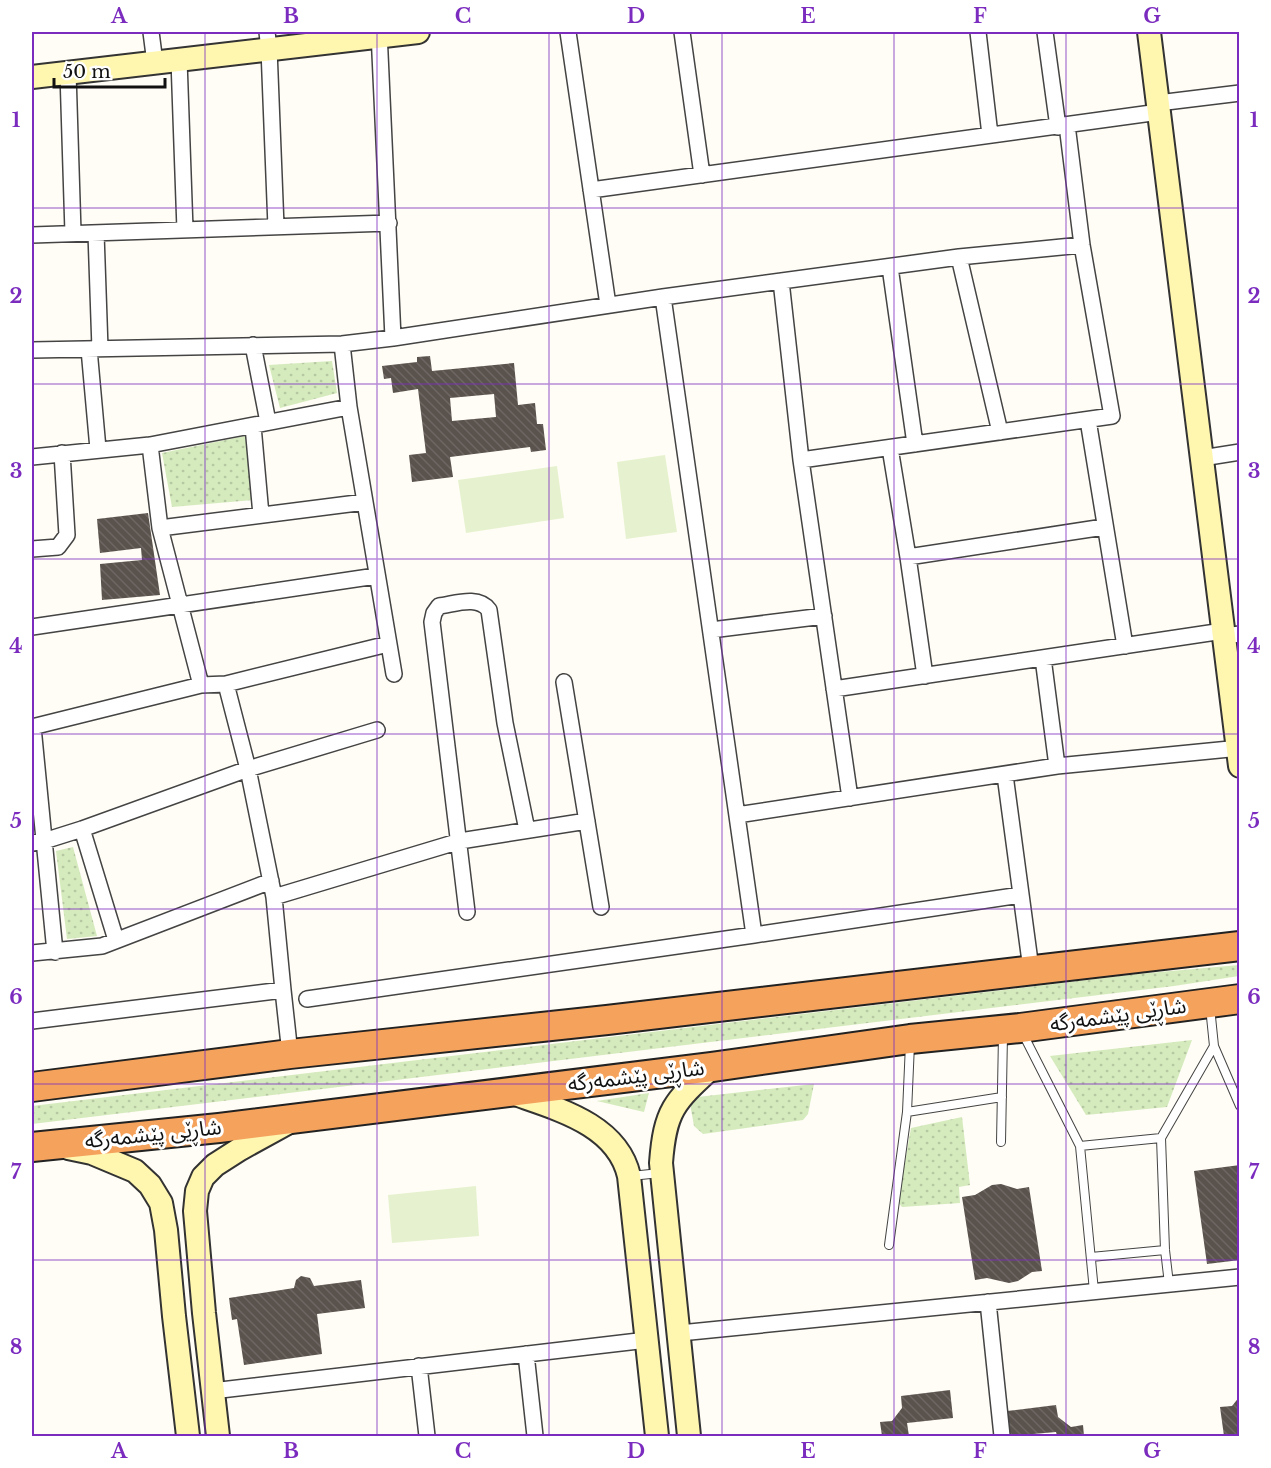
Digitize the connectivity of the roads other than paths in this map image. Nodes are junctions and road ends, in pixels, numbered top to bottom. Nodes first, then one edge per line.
1 (151, 32) edge
2 (418, 32) edge
3 (568, 32) edge
4 (682, 32) edge
5 (978, 32) edge
6 (1045, 32) edge
7 (1149, 32) edge
8 (380, 34) edge
9 (268, 40) edge
10 (179, 60) junction
11 (155, 63) junction
12 (68, 73) junction
13 (32, 77) edge
14 (1239, 93) edge
15 (1159, 108) junction
16 (1062, 126) junction
17 (990, 135) junction
18 (702, 175) junction
19 (591, 190) junction
20 (389, 223) junction
21 (276, 226) junction
22 (185, 230) junction
23 (96, 232) junction
24 (73, 233) junction
25 (32, 235) edge
26 (1082, 245) junction
27 (959, 257) junction
28 (890, 267) junction
29 (781, 281) junction
30 (663, 297) junction
31 (608, 305) junction
32 (393, 338) junction
33 (342, 344) junction
34 (253, 345) junction
35 (95, 349) junction
36 (32, 350) edge
37 (349, 407) junction
38 (1088, 420) junction
39 (268, 422) junction
40 (253, 426) junction
41 (1000, 432) junction
42 (915, 444) junction
43 (150, 445) junction
44 (890, 448) junction
45 (98, 449) junction
46 (1239, 452) edge
47 (62, 453) junction
48 (32, 457) edge
49 (1202, 458) junction
50 (801, 460) junction
51 (365, 502) junction
52 (261, 515) junction
53 (1104, 527) junction
54 (160, 528) junction
55 (32, 549) edge
56 (908, 557) junction
57 (376, 576) junction
58 (181, 604) junction
59 (824, 616) junction
60 (32, 627) edge
61 (711, 630) junction
62 (1229, 634) edge
63 (388, 644) junction
64 (1125, 646) junction
65 (1043, 658) junction
66 (394, 674) dead end
67 (925, 676) junction
68 (564, 682) dead end
69 (226, 684) junction
70 (201, 685) junction
71 (834, 689) junction
72 (32, 727) edge
73 (377, 730) dead end
74 (1239, 754) edge
75 (1057, 766) junction
76 (248, 769) junction
77 (1005, 775) junction
78 (850, 798) junction
79 (737, 815) junction
80 (587, 821) junction
81 (82, 829) junction
82 (527, 830) junction
83 (460, 841) junction
84 (38, 842) edge
85 (271, 881) junction
86 (1021, 895) junction
87 (274, 897) junction
88 (601, 907) dead end
89 (467, 912) dead end
90 (754, 935) junction
91 (116, 940) junction
92 (1239, 946) edge
93 (55, 952) junction
94 (32, 953) edge
95 (1031, 969) junction
96 (283, 990) junction
97 (307, 999) dead end
98 (1239, 999) edge
99 (1209, 1002) junction
100 (32, 1022) edge
101 (1012, 1029) junction
102 (910, 1039) junction
103 (1214, 1046) junction
104 (290, 1054) junction
105 (712, 1067) junction
106 (32, 1087) edge
107 (508, 1091) junction
108 (1002, 1097) junction
109 (1239, 1106) edge
110 (907, 1112) junction
111 (298, 1118) junction
112 (1161, 1138) junction
113 (1001, 1142) dead end
114 (41, 1145) edge
115 (1080, 1146) junction
116 (661, 1172) junction
117 (629, 1176) junction
118 (889, 1245) dead end
119 (1165, 1250) junction
120 (1090, 1257) junction
121 (1239, 1277) edge
122 (1169, 1284) junction
123 (1094, 1291) junction
124 (988, 1302) junction
125 (204, 1313) junction
126 (174, 1316) junction
127 (680, 1333) junction
128 (647, 1340) junction
129 (526, 1354) junction
130 (419, 1366) junction
131 (212, 1391) junction
132 (188, 1437) edge
133 (218, 1437) edge
134 (427, 1437) edge
135 (535, 1437) edge
136 (657, 1437) edge
137 (689, 1437) edge
138 (1002, 1437) edge

1 - 11 street
2 - 8 street
3 - 19 street
4 - 18 street
5 - 17 street
6 - 16 street
7 - 15 street
8 - 9 street
8 - 20 street
9 - 10 street
9 - 21 street
10 - 11 street
10 - 22 street
11 - 12 street
12 - 13 street
12 - 24 street
14 - 15 street
15 - 16 street
15 - 49 street
16 - 17 street
16 - 26 street
17 - 18 street
18 - 19 street
19 - 31 street
20 - 21 street
20 - 32 street
21 - 22 street
22 - 23 street
23 - 24 street
23 - 35 street
24 - 25 street
26 - 27 street
26 - 38 street
27 - 28 street
27 - 41 street
28 - 29 street
28 - 42 street
29 - 30 street
29 - 50 street
30 - 31 street
30 - 61 street
31 - 32 street
32 - 33 street
33 - 34 street
33 - 37 street
34 - 35 street
34 - 39 street
35 - 36 street
35 - 45 street
37 - 39 street
37 - 51 street
38 - 41 street
38 - 53 street
39 - 40 street
40 - 43 street
40 - 52 street
41 - 42 street
42 - 44 street
43 - 45 street
43 - 54 street
44 - 50 street
44 - 56 street
45 - 47 street
46 - 49 street
47 - 48 street
47 - 55 street
49 - 62 street
50 - 59 street
51 - 52 street
51 - 57 street
52 - 54 street
53 - 56 street
53 - 64 street
54 - 58 street
56 - 67 street
57 - 58 street
57 - 63 street
58 - 60 street
58 - 70 street
59 - 61 street
59 - 71 street
61 - 79 street
62 - 64 street
62 - 74 street
63 - 66 street
63 - 69 street
64 - 65 street
65 - 67 street
65 - 75 street
67 - 71 street
68 - 80 street
69 - 70 street
69 - 76 street
70 - 72 street
71 - 78 street
72 - 84 street
73 - 76 street
74 - 75 street
75 - 77 street
76 - 81 street
76 - 85 street
77 - 78 street
77 - 86 street
78 - 79 street
79 - 90 street
80 - 82 street
80 - 88 street
81 - 84 street
81 - 91 street
82 - 83 street
82 - 83 street
83 - 87 street
83 - 89 street
84 - 93 street
85 - 87 street
85 - 91 street
86 - 90 street
86 - 95 street
87 - 96 street
90 - 97 street
91 - 93 street
92 - 95 highway
93 - 94 street
95 - 104 highway
96 - 100 street
96 - 104 street
98 - 99 highway, شاڕێی پێشمەرگە
99 - 101 highway, شاڕێی پێشمەرگە
99 - 103 lane
101 - 102 highway, شاڕێی پێشمەرگە
101 - 108 lane
101 - 115 lane
102 - 105 highway, شاڕێی پێشمەرگە
102 - 110 lane
103 - 109 lane
103 - 112 lane
104 - 106 highway
105 - 107 highway, شاڕێی پێشمەرگە
105 - 116 street
107 - 111 highway, شاڕێی پێشمەرگە
107 - 117 street
108 - 110 lane
108 - 113 lane
110 - 118 lane
111 - 114 highway, شاڕێی پێشمەرگە
111 - 125 street
112 - 115 lane
112 - 119 lane
114 - 126 street
115 - 120 lane
116 - 117 lane
116 - 127 street
117 - 128 street
119 - 120 lane
119 - 122 lane
120 - 123 lane
121 - 122 street
122 - 123 street
123 - 124 street
124 - 127 street
124 - 138 street
125 - 126 street
125 - 131 street
126 - 132 street
127 - 137 street
128 - 129 street
128 - 136 street
129 - 130 street
129 - 135 street
130 - 131 street
130 - 134 street
131 - 133 street

